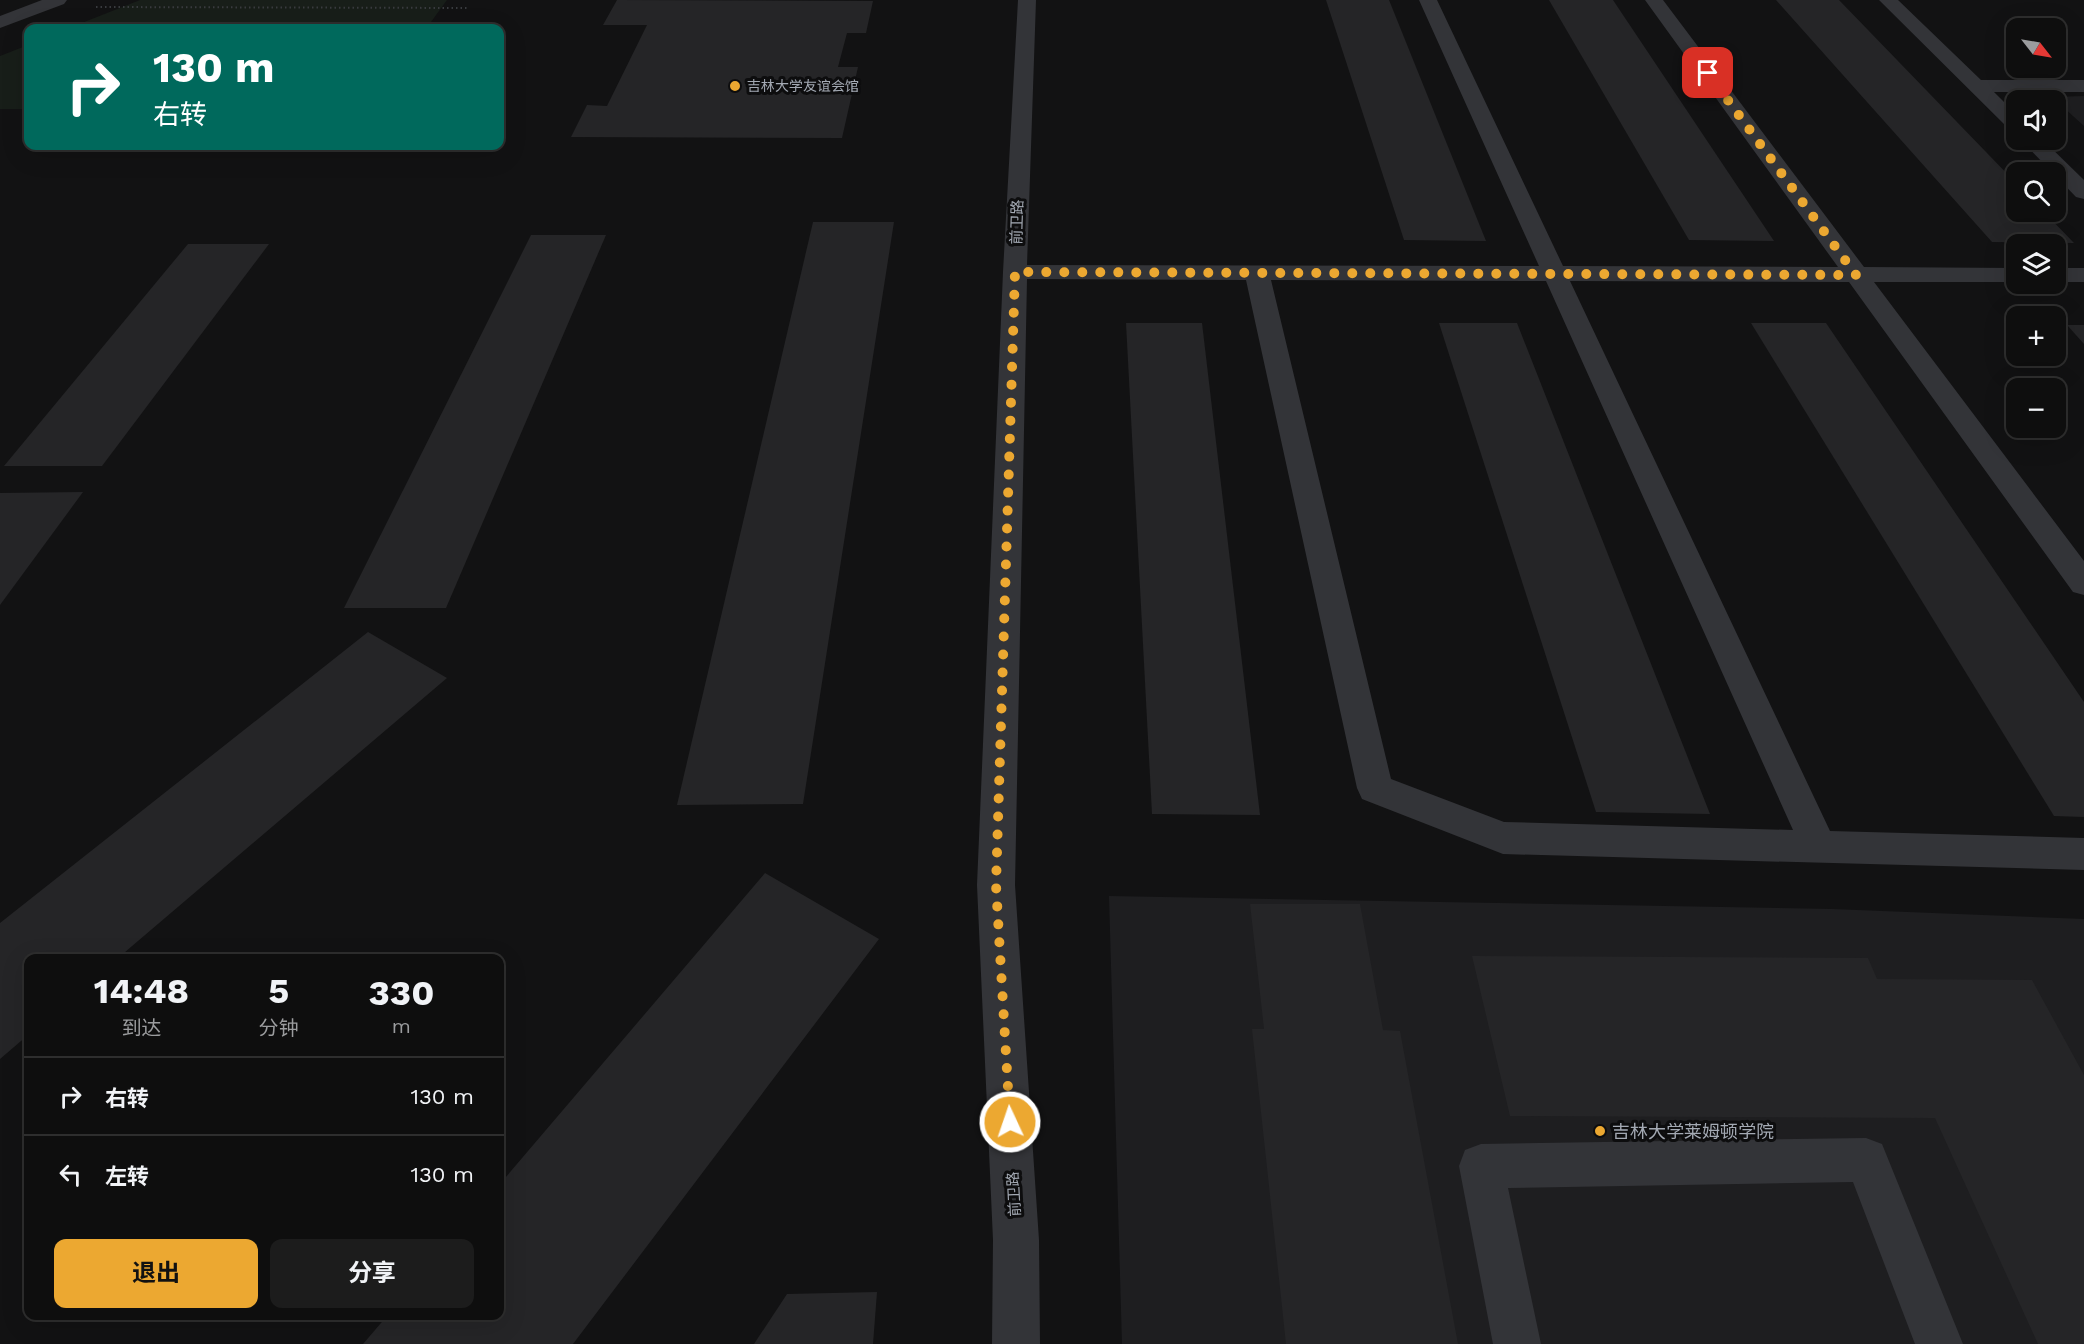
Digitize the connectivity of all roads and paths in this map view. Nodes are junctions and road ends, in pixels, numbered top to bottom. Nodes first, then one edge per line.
1 (1027, 0) edge
2 (1428, 0) edge
3 (1654, 0) edge
4 (1888, 0) edge
5 (50, 3) edge
6 (467, 8) dead end
7 (0, 22) edge
8 (1976, 86) junction
9 (2084, 86) edge
10 (2006, 115) edge
11 (2041, 150) edge
12 (2084, 192) edge
13 (1015, 272) junction
14 (1257, 273) junction
15 (1554, 274) junction
16 (1856, 275) junction
17 (2006, 275) edge
18 (2066, 275) edge
19 (2084, 275) edge
20 (2084, 584) edge
21 (1819, 847) junction
22 (2084, 854) edge
23 (1016, 1344) edge
24 (1517, 1344) edge
25 (1939, 1344) edge

1 - 13 street, 前卫路
2 - 15 street
3 - 16 street
4 - 8 street
5 - 6 path
5 - 7 street
8 - 9 street
8 - 10 street
11 - 12 street
13 - 14 street
13 - 23 street, 前卫路
14 - 15 street
14 - 21 street
15 - 16 street
15 - 21 street
16 - 17 street
16 - 20 street
18 - 19 street
21 - 22 street
24 - 25 street

